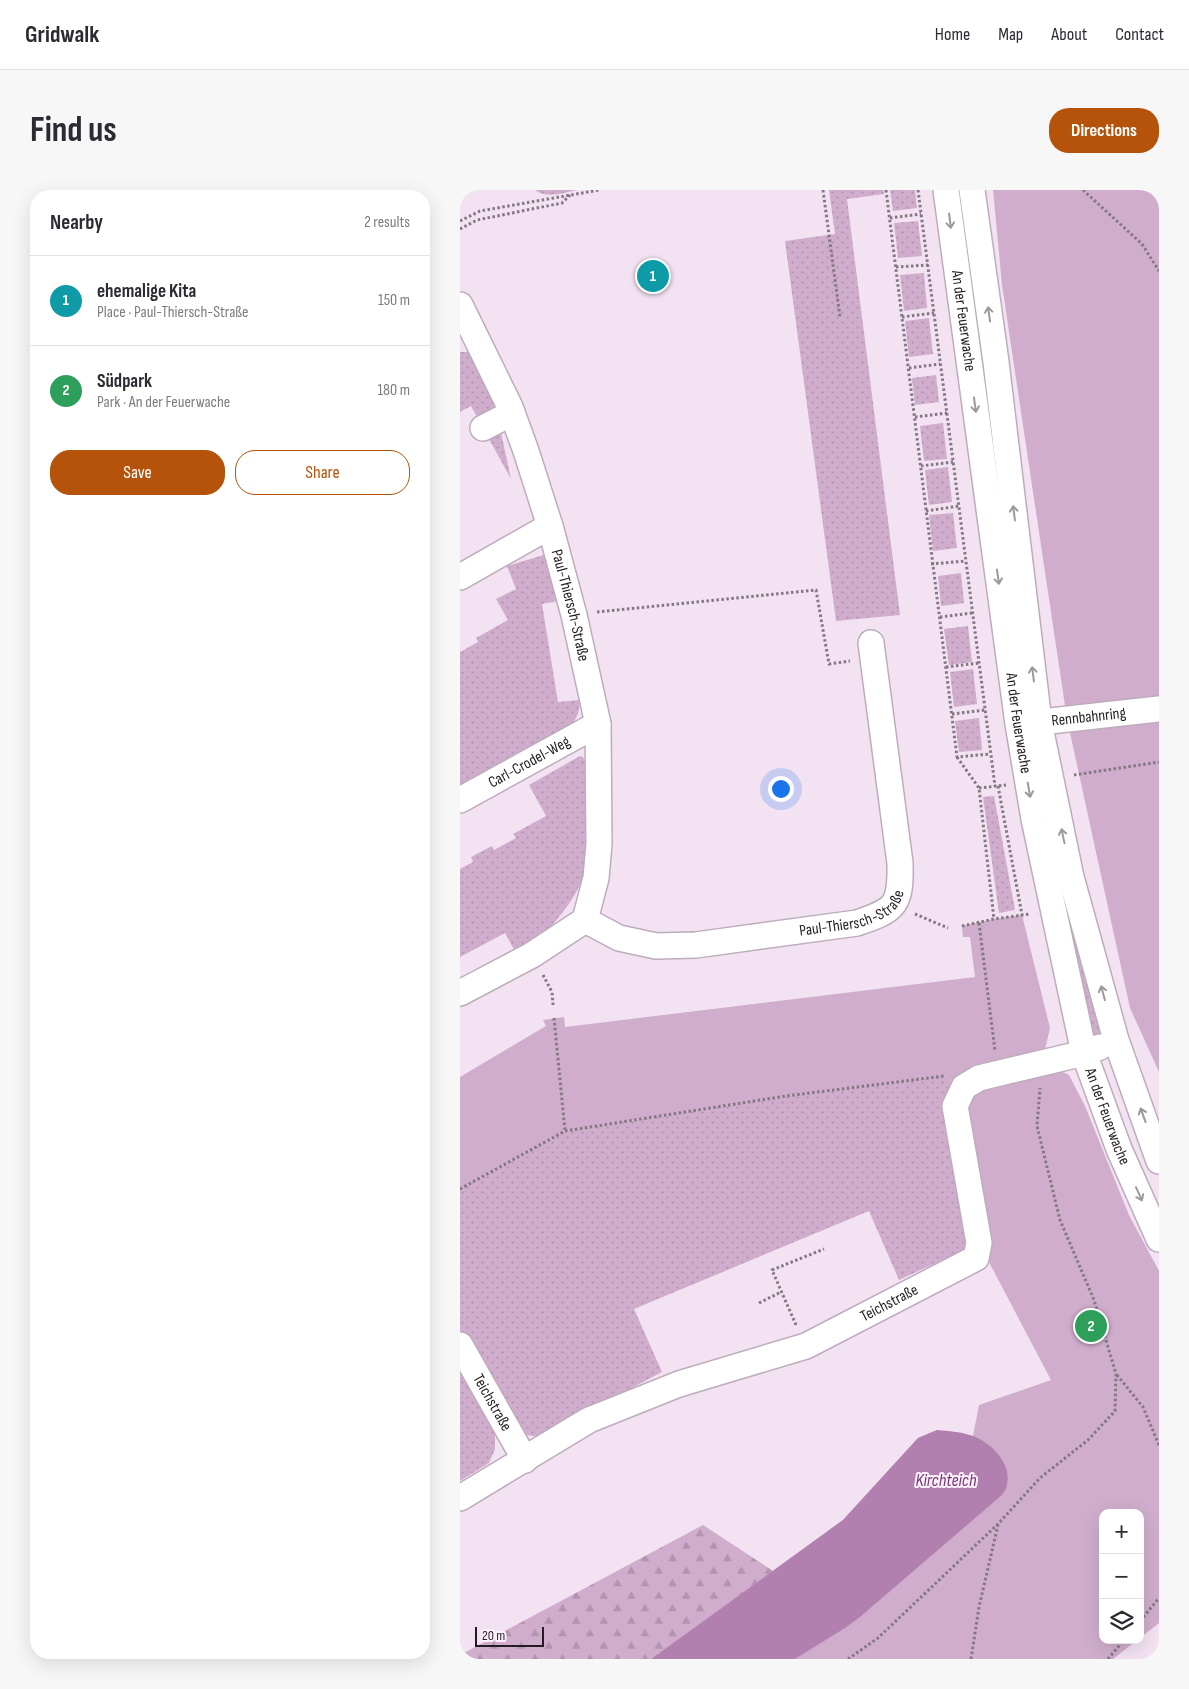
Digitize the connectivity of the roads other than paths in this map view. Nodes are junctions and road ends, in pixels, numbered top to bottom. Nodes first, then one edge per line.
1 (946, 190) edge
2 (972, 190) edge
3 (460, 306) edge
4 (512, 413) junction
5 (483, 428) dead end
6 (550, 526) junction
7 (460, 577) edge
8 (872, 650) road end
9 (1159, 709) edge
10 (1029, 723) junction
11 (598, 724) junction
12 (460, 800) edge
13 (585, 920) junction
14 (460, 993) edge
15 (1116, 1040) junction
16 (1084, 1053) junction
17 (1159, 1161) edge
18 (1159, 1239) edge
19 (460, 1345) edge
20 (525, 1460) junction
21 (460, 1498) edge

1 -> 10 street, An der Feuerwache
10 -> 2 street, An der Feuerwache
3 - 4 street, Paul-Thiersch-Straße
4 - 5 street
4 - 6 street, Paul-Thiersch-Straße
6 - 7 street
6 - 11 street, Paul-Thiersch-Straße
8 - 13 street, Paul-Thiersch-Straße
9 - 10 street, Rennbahnring
15 -> 10 street, An der Feuerwache
10 -> 16 street, An der Feuerwache
11 - 12 street, Carl-Crodel-Weg
11 - 13 street, Paul-Thiersch-Straße
13 - 14 street
15 - 16 street
17 -> 15 street, An der Feuerwache
16 -> 18 street, An der Feuerwache
16 - 20 street, Teichstraße
19 - 20 street, Teichstraße
20 - 21 street, Teichstraße

